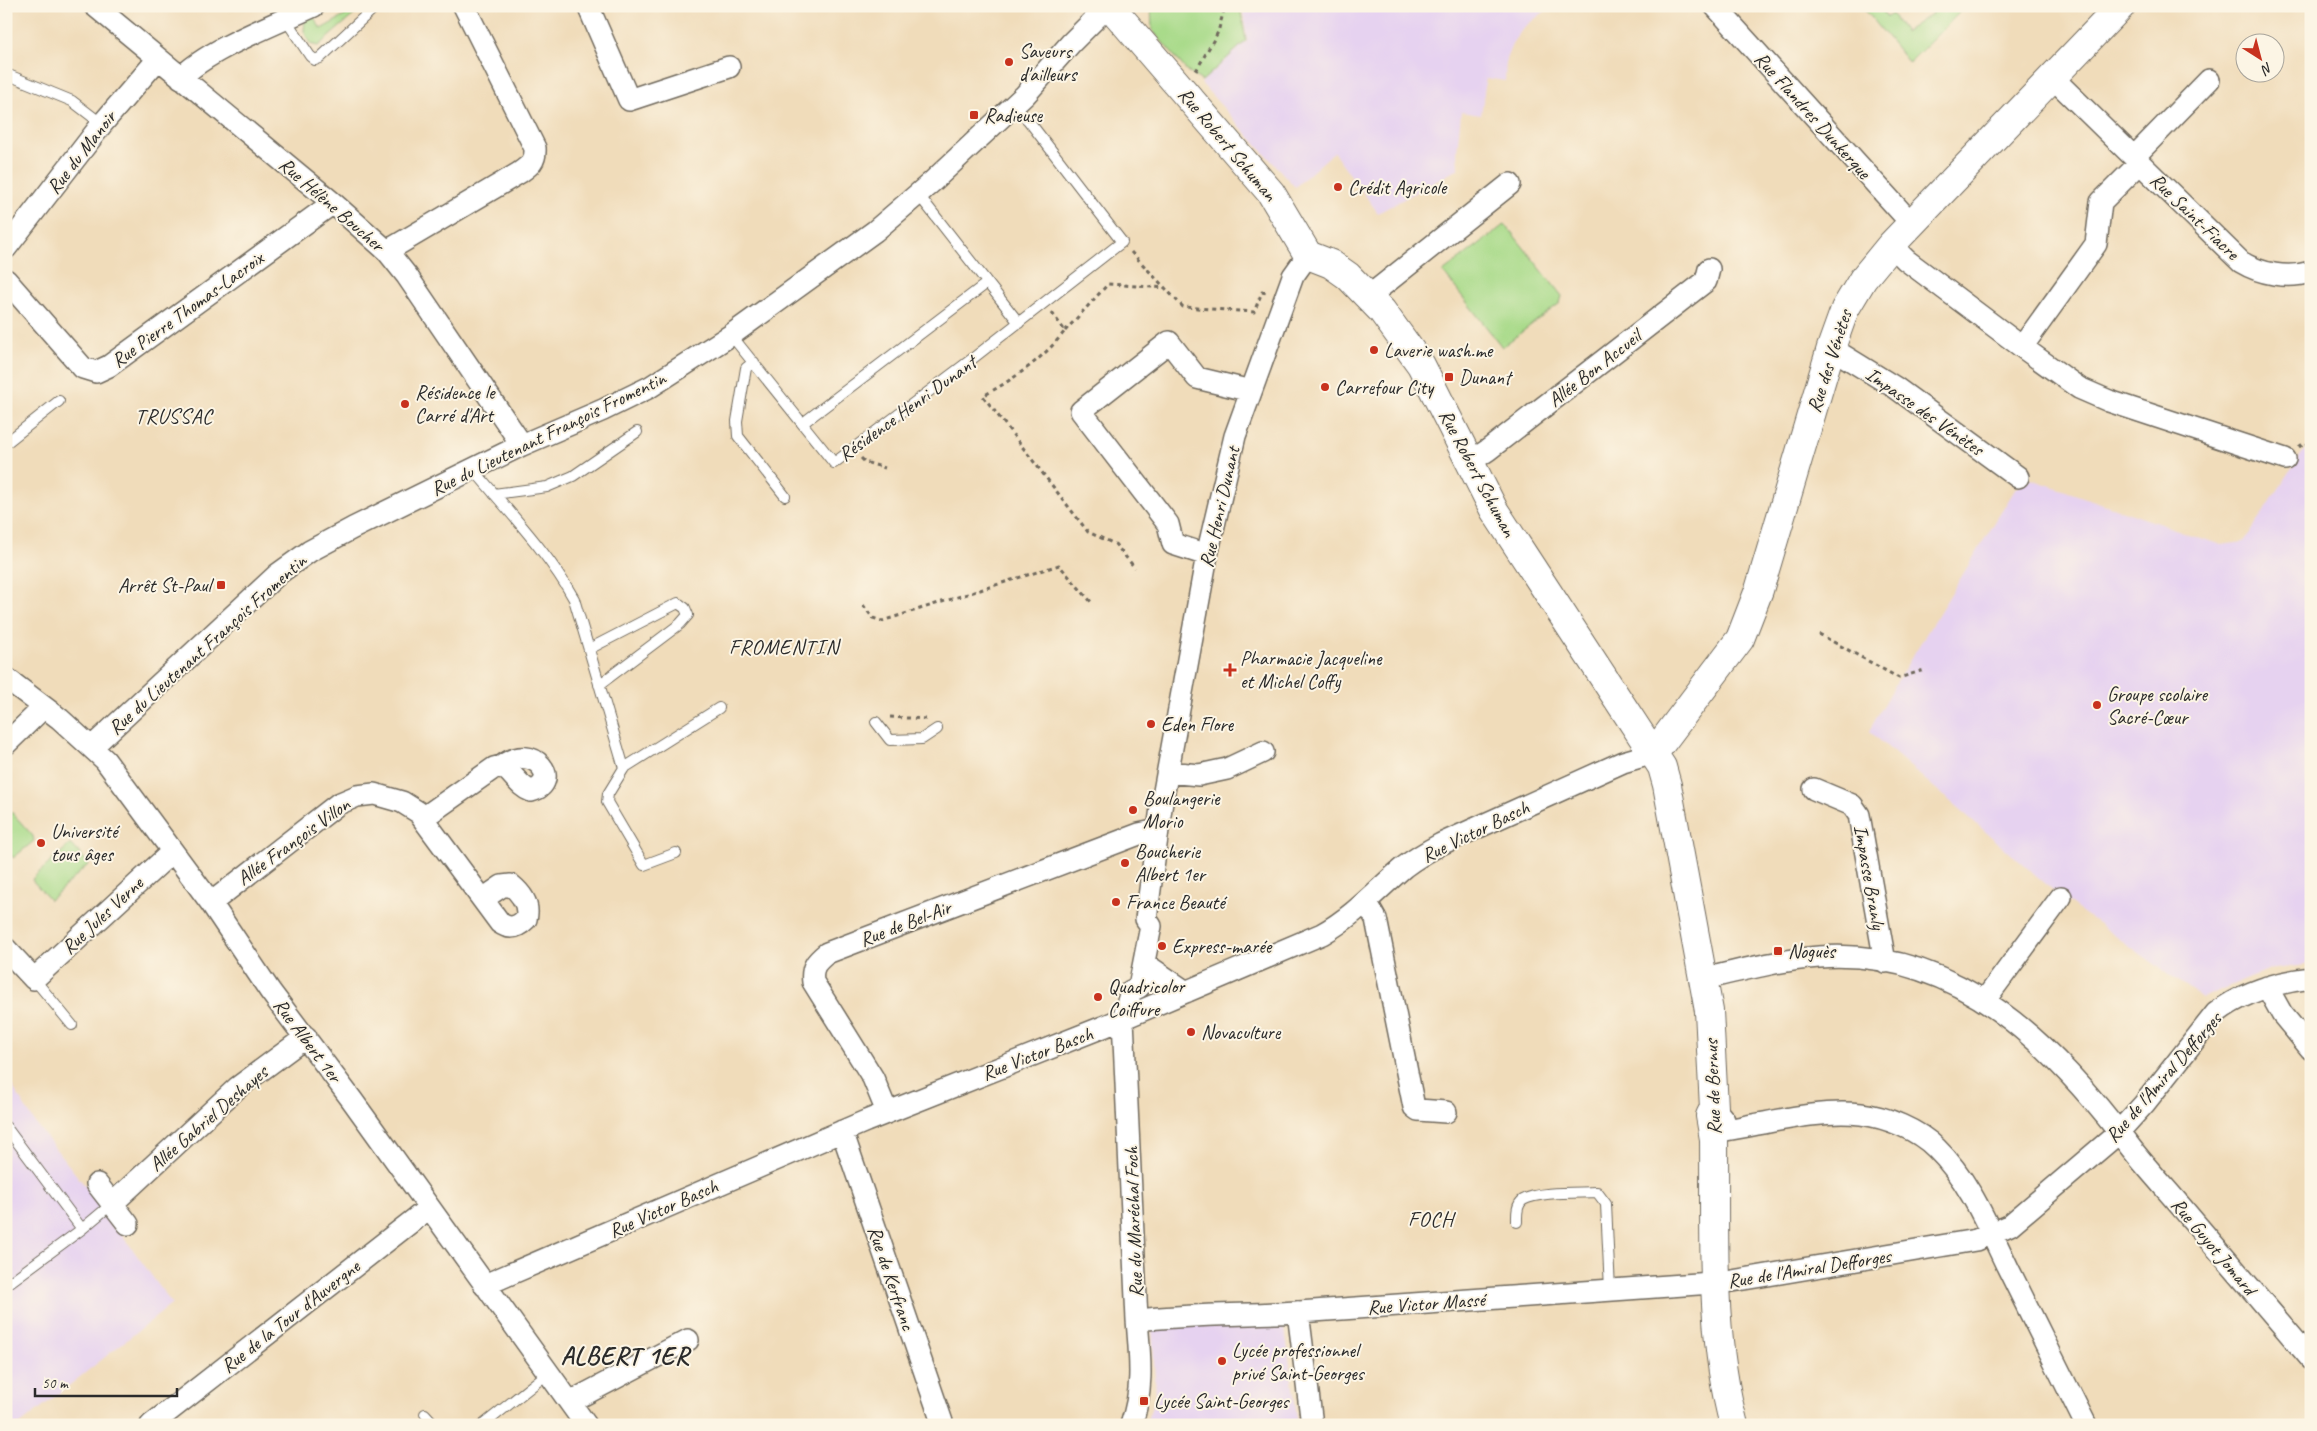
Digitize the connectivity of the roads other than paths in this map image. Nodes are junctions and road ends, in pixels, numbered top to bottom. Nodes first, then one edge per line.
1 (95, 6) edge
2 (314, 6) edge
3 (376, 6) edge
4 (464, 6) edge
5 (588, 6) edge
6 (1109, 6) edge
7 (1715, 6) edge
8 (2121, 6) edge
9 (286, 20) junction
10 (158, 58) junction
11 (729, 67) dead end
12 (6, 74) edge
13 (2052, 77) junction
14 (181, 78) junction
15 (2209, 80) dead end
16 (1013, 106) junction
17 (102, 124) junction
18 (2137, 160) junction
19 (1510, 184) dead end
20 (918, 194) junction
21 (333, 202) junction
22 (1911, 223) junction
23 (1890, 245) junction
24 (6, 248) edge
25 (387, 251) junction
26 (1308, 255) junction
27 (1709, 268) dead end
28 (2311, 272) edge
29 (6, 280) edge
30 (987, 282) junction
31 (1368, 297) junction
32 (1019, 323) junction
33 (731, 335) junction
34 (2022, 347) junction
35 (1831, 348) junction
36 (754, 362) junction
37 (1251, 391) junction
38 (60, 402) dead end
39 (803, 423) junction
40 (637, 432) dead end
41 (6, 443) edge
42 (522, 445) junction
43 (2285, 459) dead end
44 (1470, 462) junction
45 (474, 470) junction
46 (2018, 477) dead end
47 (494, 494) junction
48 (785, 496) dead end
49 (1207, 555) junction
50 (589, 650) junction
51 (6, 678) edge
52 (599, 685) junction
53 (44, 707) junction
54 (719, 708) dead end
55 (876, 722) road end
56 (937, 729) road end
57 (6, 744) edge
58 (92, 747) junction
59 (1263, 752) dead end
60 (1654, 753) junction
61 (502, 766) dead end
62 (624, 768) junction
63 (1168, 772) junction
64 (1814, 789) dead end
65 (423, 818) junction
66 (1158, 830) junction
67 (172, 852) junction
68 (676, 853) dead end
69 (2061, 897) dead end
70 (483, 899) dead end
71 (211, 902) junction
72 (1367, 903) junction
73 (1146, 919) junction
74 (6, 949) edge
75 (1884, 962) junction
76 (1145, 964) junction
77 (2311, 978) edge
78 (34, 979) junction
79 (1704, 979) junction
80 (2267, 987) junction
81 (1131, 991) junction
82 (1186, 992) junction
83 (1985, 1000) junction
84 (1124, 1019) junction
85 (72, 1024) dead end
86 (306, 1037) junction
87 (2311, 1049) edge
88 (887, 1112) junction
89 (1446, 1112) dead end
90 (1718, 1126) junction
91 (6, 1127) edge
92 (842, 1131) junction
93 (2120, 1131) junction
94 (97, 1184) dead end
95 (113, 1203) junction
96 (429, 1208) junction
97 (1517, 1222) dead end
98 (128, 1224) dead end
99 (82, 1229) junction
100 (1992, 1234) junction
101 (1715, 1283) junction
102 (6, 1285) edge
103 (485, 1286) junction
104 (1610, 1290) junction
105 (1298, 1312) junction
106 (1137, 1320) junction
107 (688, 1340) dead end
108 (2311, 1359) edge
109 (548, 1372) junction
110 (570, 1402) junction
111 (425, 1414) dead end
112 (154, 1424) edge
113 (435, 1425) edge
114 (484, 1425) edge
115 (586, 1425) edge
116 (943, 1425) edge
117 (1131, 1425) edge
118 (1312, 1425) edge
119 (1734, 1425) edge
120 (2086, 1425) edge

1 - 10 street, Rue Hélène Boucher
2 - 9 street
3 - 9 lane
4 - 25 street
5 - 11 street
6 - 16 street, Rue du Lieutenant François Fromentin
6 - 26 street, Rue Robert Schuman
7 - 22 street, Rue Flandres Dunkerque
8 - 13 street, Rue des Vénètes
9 - 14 street
10 - 14 street, Rue Hélène Boucher
10 - 17 street, Rue du Manoir
12 - 17 lane
13 - 18 street, Rue Saint-Fiacre
13 - 22 street, Rue des Vénètes
14 - 21 street, Rue Hélène Boucher
15 - 18 street, Rue Saint-Fiacre
16 - 20 street, Rue du Lieutenant François Fromentin
16 - 32 lane, Résidence Henri Dunant
17 - 24 street, Rue du Manoir
18 - 28 street, Rue Saint-Fiacre
18 - 34 street, Rue Saint-Fiacre
19 - 31 street
20 - 30 lane
20 - 33 street, Rue du Lieutenant François Fromentin
21 - 25 street, Rue Hélène Boucher
21 - 29 street, Rue Pierre Thomas-Lacroix
22 - 23 street, Rue des Vénètes
23 - 34 street
23 - 35 street, Rue des Vénètes
25 - 42 street, Rue Hélène Boucher
26 - 31 street, Rue Robert Schuman
26 - 37 street, Rue Henri Dunant
27 - 44 street, Allée Bon Accueil
30 - 32 lane
30 - 39 lane
31 - 44 street, Rue Robert Schuman
32 - 39 lane, Résidence Henri Dunant
33 - 36 lane, Résidence Henri Dunant
33 - 42 street, Rue du Lieutenant François Fromentin
34 - 43 street
35 - 46 street, Impasse des Vénètes
35 - 60 street, Rue des Vénètes
36 - 39 lane, Résidence Henri Dunant
36 - 48 lane
37 - 49 street, Rue Henri Dunant
37 - 49 street
38 - 41 lane
40 - 47 lane
42 - 45 street, Rue du Lieutenant François Fromentin
44 - 60 street, Rue Robert Schuman
45 - 47 lane
45 - 58 street, Rue du Lieutenant François Fromentin
47 - 50 lane
49 - 63 street, Rue Henri Dunant
50 - 52 lane
50 - 52 lane
51 - 53 street, Rue Albert 1er
52 - 62 lane
53 - 57 street
53 - 58 street, Rue Albert 1er
54 - 62 lane
55 - 56 lane
58 - 67 street, Rue Albert 1er
59 - 63 street
60 - 72 street, Rue Victor Basch
60 - 79 street, Rue de Bernus
61 - 65 street
62 - 68 lane
63 - 66 street, Rue Henri Dunant
64 - 75 street, Impasse Branly
65 - 70 street, Allée François Villon
65 - 71 street, Allée François Villon
66 - 73 street, Rue Henri Dunant
66 - 88 street, Rue de Bel-Air
67 - 71 street, Rue Albert 1er
67 - 78 street, Rue Jules Verne
69 - 83 street
71 - 86 street, Rue Albert 1er
72 - 82 street, Rue Victor Basch
72 - 89 street
73 - 76 street, Rue Henri Dunant
73 - 81 street, Rue Henri Dunant
74 - 78 street
75 - 79 street, Rue Guyot Jomard
75 - 83 street, Rue Guyot Jomard
76 - 81 street, Rue Henri Dunant
76 - 82 street
77 - 80 street, Rue de l'Amiral Defforges
78 - 85 lane
79 - 90 street, Rue de Bernus
80 - 87 street
80 - 93 street, Rue de l'Amiral Defforges
81 - 84 street, Rue Henri Dunant
82 - 84 street, Rue Victor Basch
83 - 93 street, Rue Guyot Jomard
84 - 88 street, Rue Victor Basch
84 - 106 street, Rue du Maréchal Foch
86 - 95 street, Allée Gabriel Deshayes
86 - 96 street, Rue Albert 1er
88 - 92 street, Rue Victor Basch
90 - 100 street
90 - 101 street, Rue de Bernus
91 - 99 lane
92 - 103 street, Rue Victor Basch
92 - 116 street, Rue de Kerfranc
93 - 100 street, Rue de l'Amiral Defforges
93 - 108 street, Rue Guyot Jomard
94 - 95 street
95 - 98 street
95 - 99 lane
96 - 103 street, Rue Albert 1er
96 - 112 street, Rue de la Tour d'Auvergne
97 - 104 lane
99 - 102 lane
100 - 101 street, Rue de l'Amiral Defforges
100 - 120 street
101 - 104 street, Rue Victor Massé
101 - 119 street, Rue de Bernus
103 - 109 street, Rue Albert 1er
104 - 105 street, Rue Victor Massé
105 - 106 street, Rue Victor Massé
105 - 118 street
106 - 117 street, Rue du Maréchal Foch
107 - 110 street
109 - 110 street, Rue Albert 1er
109 - 114 lane
110 - 115 street, Rue Albert 1er
111 - 113 lane

